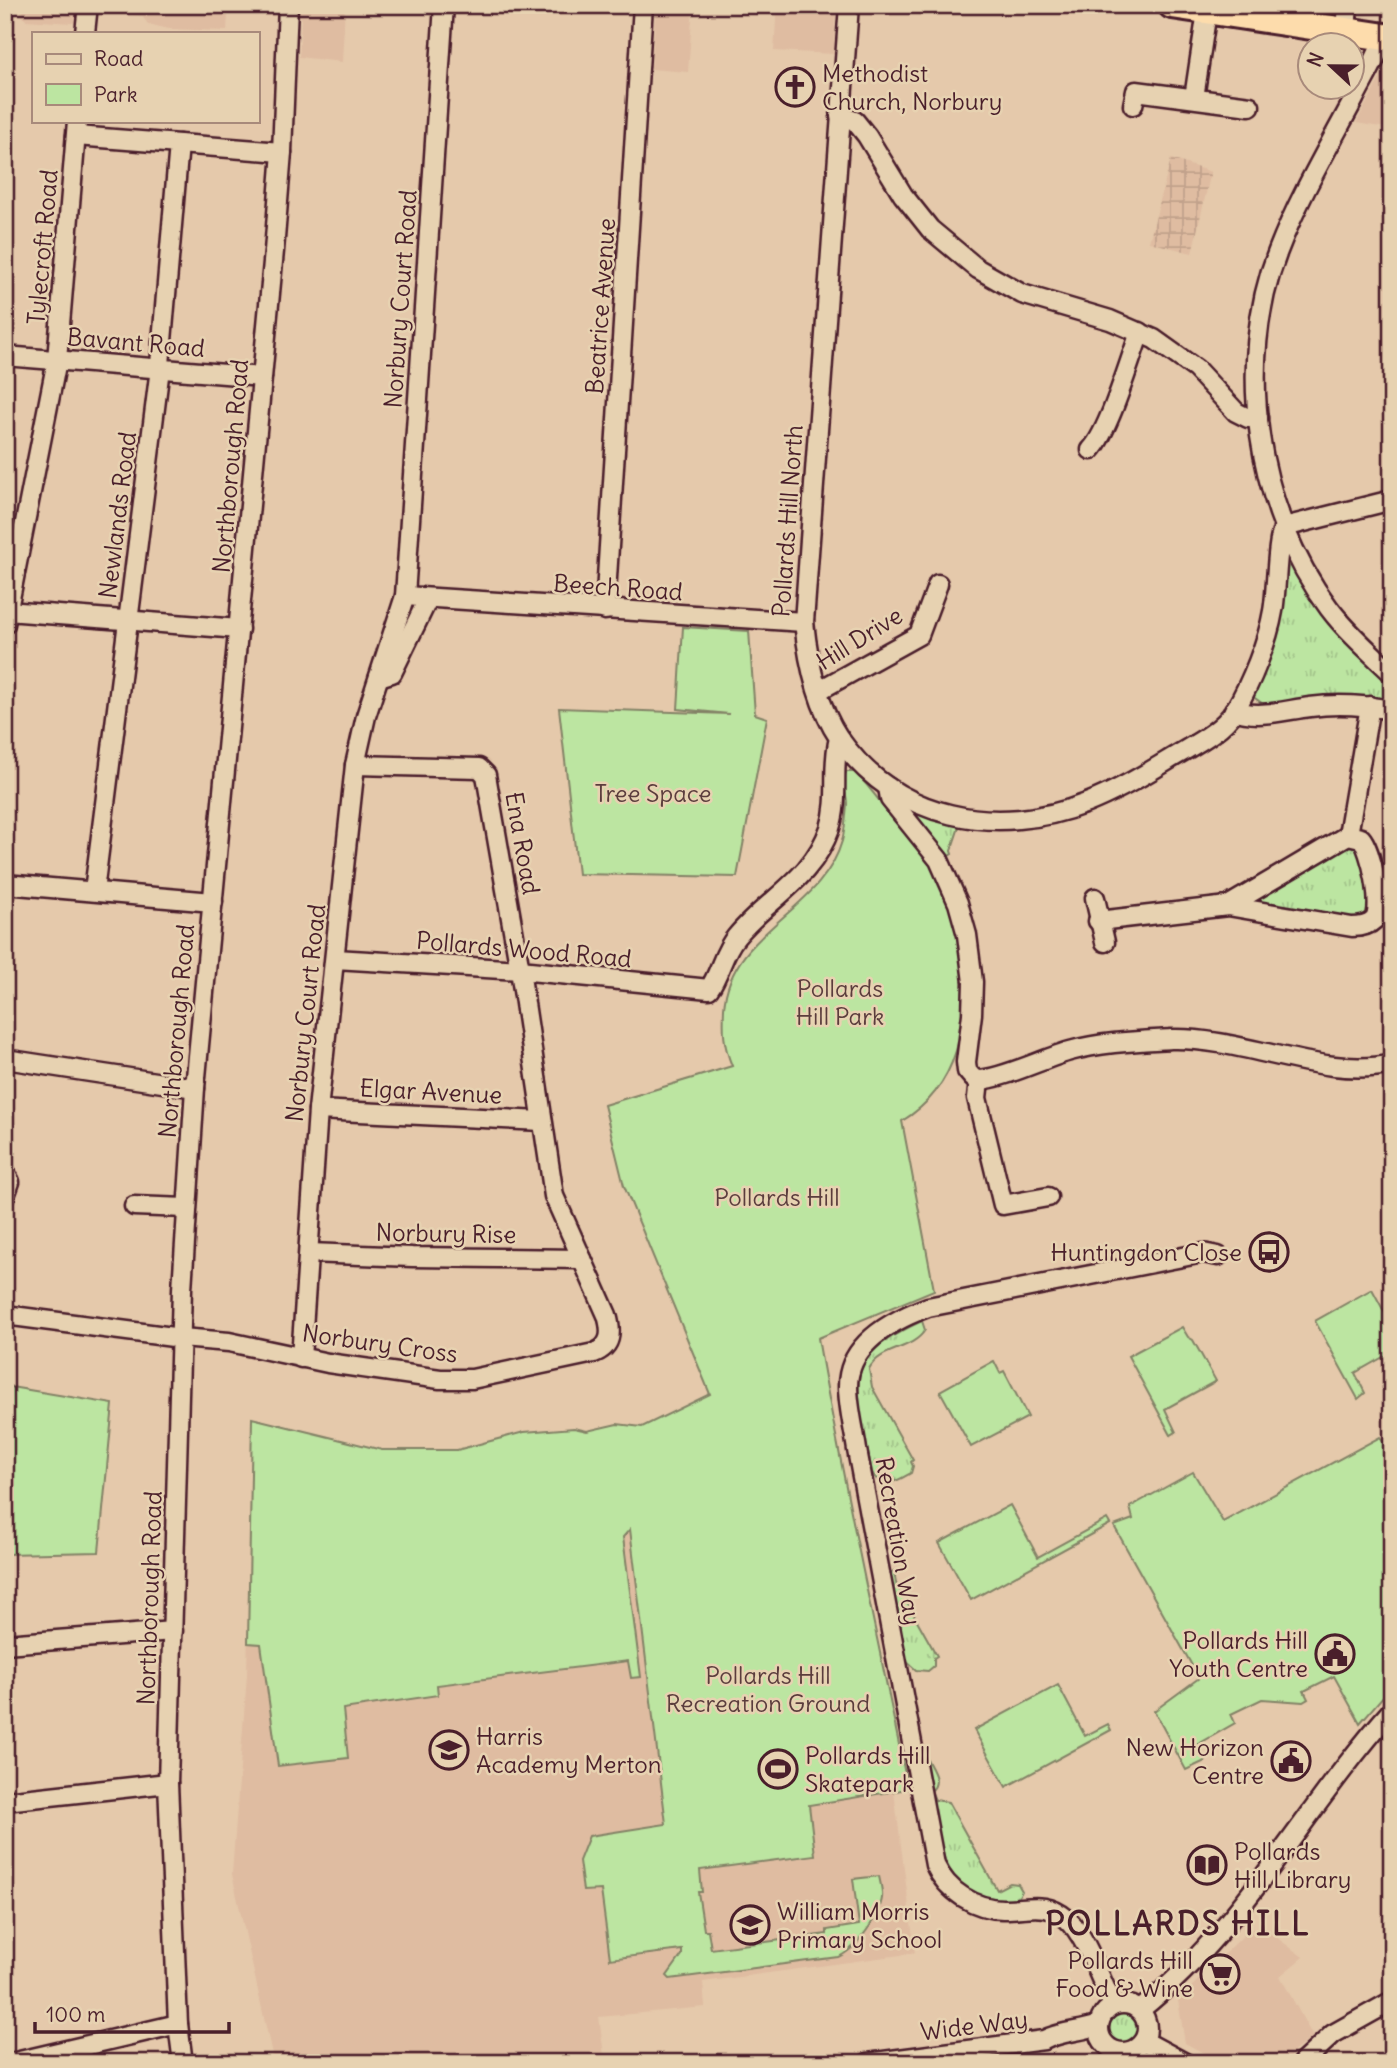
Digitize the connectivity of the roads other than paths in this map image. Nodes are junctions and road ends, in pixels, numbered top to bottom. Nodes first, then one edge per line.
1 (88, 5) edge
2 (288, 5) edge
3 (444, 5) edge
4 (643, 5) edge
5 (849, 5) edge
6 (1185, 7) edge
7 (1347, 18) edge
8 (85, 32) edge
9 (1388, 38) edge
10 (1194, 99) junction
11 (1133, 105) dead end
12 (1250, 106) dead end
13 (840, 116) junction
14 (77, 128) edge
15 (179, 144) junction
16 (282, 152) junction
17 (1140, 332) junction
18 (5, 356) edge
19 (57, 360) junction
20 (160, 369) junction
21 (262, 377) junction
22 (1258, 418) junction
23 (1091, 450) dead end
24 (1392, 500) edge
25 (1284, 527) junction
26 (938, 584) dead end
27 (405, 596) junction
28 (428, 599) junction
29 (605, 610) junction
30 (6, 618) edge
31 (128, 620) junction
32 (804, 622) junction
33 (239, 629) junction
34 (1392, 673) edge
35 (379, 677) junction
36 (818, 691) junction
37 (1370, 706) junction
38 (1234, 710) junction
39 (1392, 710) edge
40 (839, 738) junction
41 (355, 765) junction
42 (888, 787) junction
43 (1348, 835) junction
44 (5, 884) edge
45 (94, 891) junction
46 (1095, 898) dead end
47 (213, 902) junction
48 (1228, 906) junction
49 (1098, 921) junction
50 (1105, 942) dead end
51 (335, 959) junction
52 (520, 970) junction
53 (5, 1059) edge
54 (1392, 1065) edge
55 (979, 1080) junction
56 (195, 1088) junction
57 (318, 1110) junction
58 (542, 1121) junction
59 (5, 1172) edge
60 (5, 1196) edge
61 (1048, 1197) dead end
62 (134, 1206) dead end
63 (186, 1208) junction
64 (309, 1253) junction
65 (1218, 1256) dead end
66 (582, 1259) junction
67 (5, 1315) edge
68 (181, 1338) junction
69 (301, 1358) junction
70 (173, 1631) junction
71 (5, 1644) edge
72 (1392, 1710) edge
73 (168, 1783) junction
74 (5, 1801) edge
75 (1392, 2001) edge
76 (1113, 2006) junction
77 (1140, 2010) junction
78 (178, 2024) junction
79 (1100, 2031) junction
80 (1144, 2041) junction
81 (1119, 2057) edge
82 (11, 2063) edge
83 (183, 2063) edge
84 (868, 2063) edge
85 (1185, 2063) edge
86 (1302, 2063) edge

1 - 8 street
2 - 16 street, Northborough Road
3 - 27 street, Norbury Court Road
4 - 29 street, Beatrice Avenue
5 - 13 street, Pollards Hill North
6 - 7 highway
6 - 10 street
7 - 9 highway
9 - 22 street
10 - 11 street
10 - 12 street
13 - 17 street
13 - 32 street, Pollards Hill North
14 - 15 street
14 - 19 street, Tylecroft Road
15 - 16 street
15 - 20 street, Newlands Road
16 - 21 street, Northborough Road
17 - 22 street
17 - 23 street
18 - 19 street, Bavant Road
19 - 20 street, Bavant Road
19 - 30 street, Tylecroft Road
20 - 21 street, Bavant Road
20 - 31 street, Newlands Road
21 - 33 street, Northborough Road
22 - 25 street
24 - 25 street
25 - 34 street
25 - 38 street
26 - 36 street, Hill Drive
27 - 28 street
27 - 35 street, Norbury Court Road
28 - 29 street, Beech Road
28 - 35 street, Norbury Court Road
29 - 32 street, Beech Road
30 - 31 street
31 - 33 street
31 - 45 street, Newlands Road
32 - 36 street, Pollards Hill North
33 - 47 street, Northborough Road
35 - 41 street, Norbury Court Road
36 - 40 street, Pollards Hill North
37 - 38 street
37 - 39 street
37 - 43 street
38 - 42 street
40 - 42 street, Pollards Hill North
40 - 52 street, Pollards Wood Road
41 - 51 street, Norbury Court Road
41 - 52 street, Ena Road
42 - 55 street
43 - 48 street
43 - 48 street
44 - 45 street
45 - 47 street
46 - 49 street
47 - 56 street, Northborough Road
48 - 49 street
49 - 50 street
51 - 52 street, Pollards Wood Road
51 - 57 street, Norbury Court Road
52 - 58 street
53 - 56 street
54 - 55 street
55 - 61 street
56 - 63 street, Northborough Road
57 - 58 street, Elgar Avenue
57 - 64 street, Norbury Court Road
58 - 66 street
59 - 60 street
62 - 63 street
63 - 68 street, Northborough Road
64 - 66 street, Norbury Rise
64 - 69 street, Norbury Court Road
65 - 76 street, Recreation Way
66 - 69 street, Norbury Cross
67 - 68 street, Norbury Cross
68 - 69 street, Norbury Cross
68 - 70 street, Northborough Road
70 - 71 street
70 - 73 street, Northborough Road
72 - 77 street
73 - 74 street
73 - 78 street, Northborough Road
75 - 86 street
76 - 77 street
76 - 79 street
77 - 80 street
78 - 82 street
78 - 83 street, Northborough Road
79 - 81 street
79 - 84 street, Wide Way
80 - 81 street
80 - 85 street

